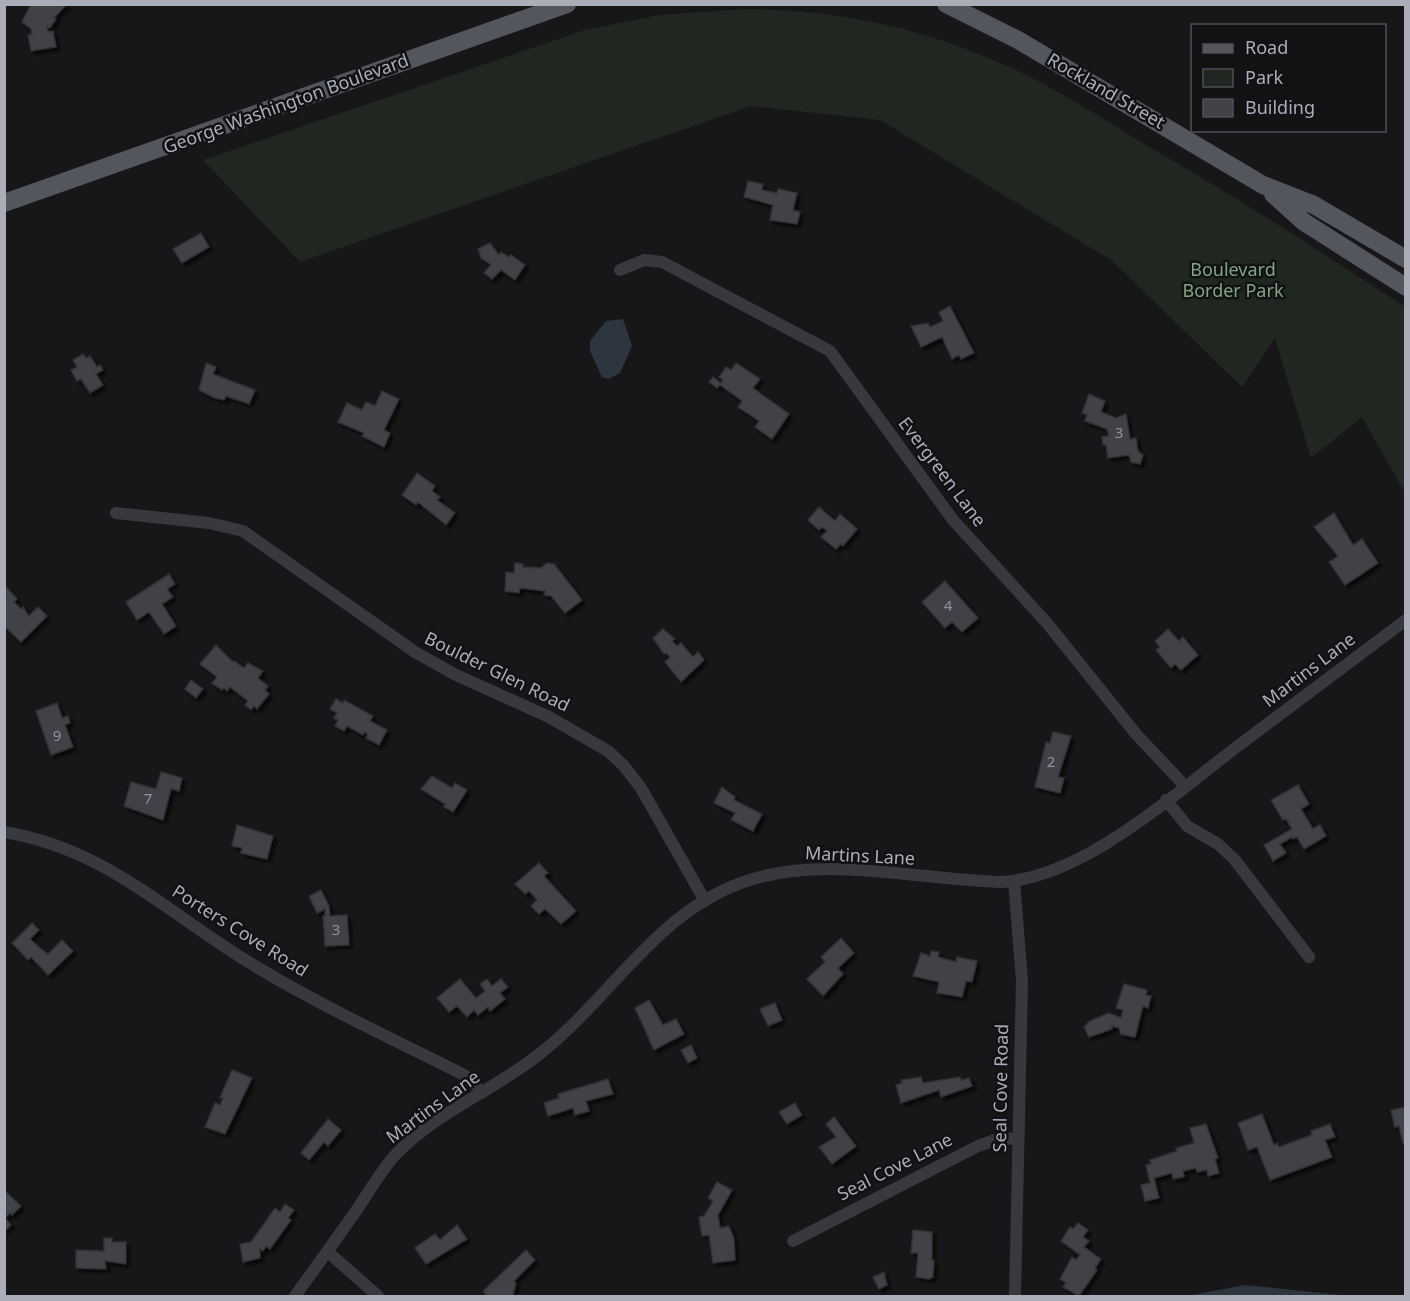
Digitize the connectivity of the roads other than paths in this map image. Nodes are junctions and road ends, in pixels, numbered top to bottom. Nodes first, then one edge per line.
1 (567, 4) edge
2 (946, 4) edge
3 (1263, 185) junction
4 (4, 203) edge
5 (1406, 259) edge
6 (621, 270) dead end
7 (1406, 287) edge
8 (116, 513) dead end
9 (1406, 620) edge
10 (1185, 786) junction
11 (1166, 800) junction
12 (4, 832) edge
13 (1014, 881) junction
14 (705, 901) junction
15 (1309, 957) dead end
16 (482, 1093) junction
17 (1018, 1138) junction
18 (793, 1241) dead end
19 (328, 1252) junction
20 (295, 1296) edge
21 (378, 1296) edge
22 (1015, 1296) edge

1 - 4 main road, George Washington Boulevard
2 - 3 main road, Rockland Street
3 - 5 main road, Rockland Street
3 - 7 main road, Rockland Street
6 - 10 street, Evergreen Lane
8 - 14 street, Boulder Glen Road
9 - 10 street, Martins Lane
10 - 11 street, Martins Lane
11 - 13 street, Martins Lane
11 - 15 street
12 - 16 street, Porters Cove Road
13 - 14 street, Martins Lane
13 - 17 street, Seal Cove Road
14 - 16 street, Martins Lane
16 - 19 street, Martins Lane
17 - 18 street, Seal Cove Lane
17 - 22 street, Seal Cove Road
19 - 20 street, Martins Lane
19 - 21 street

